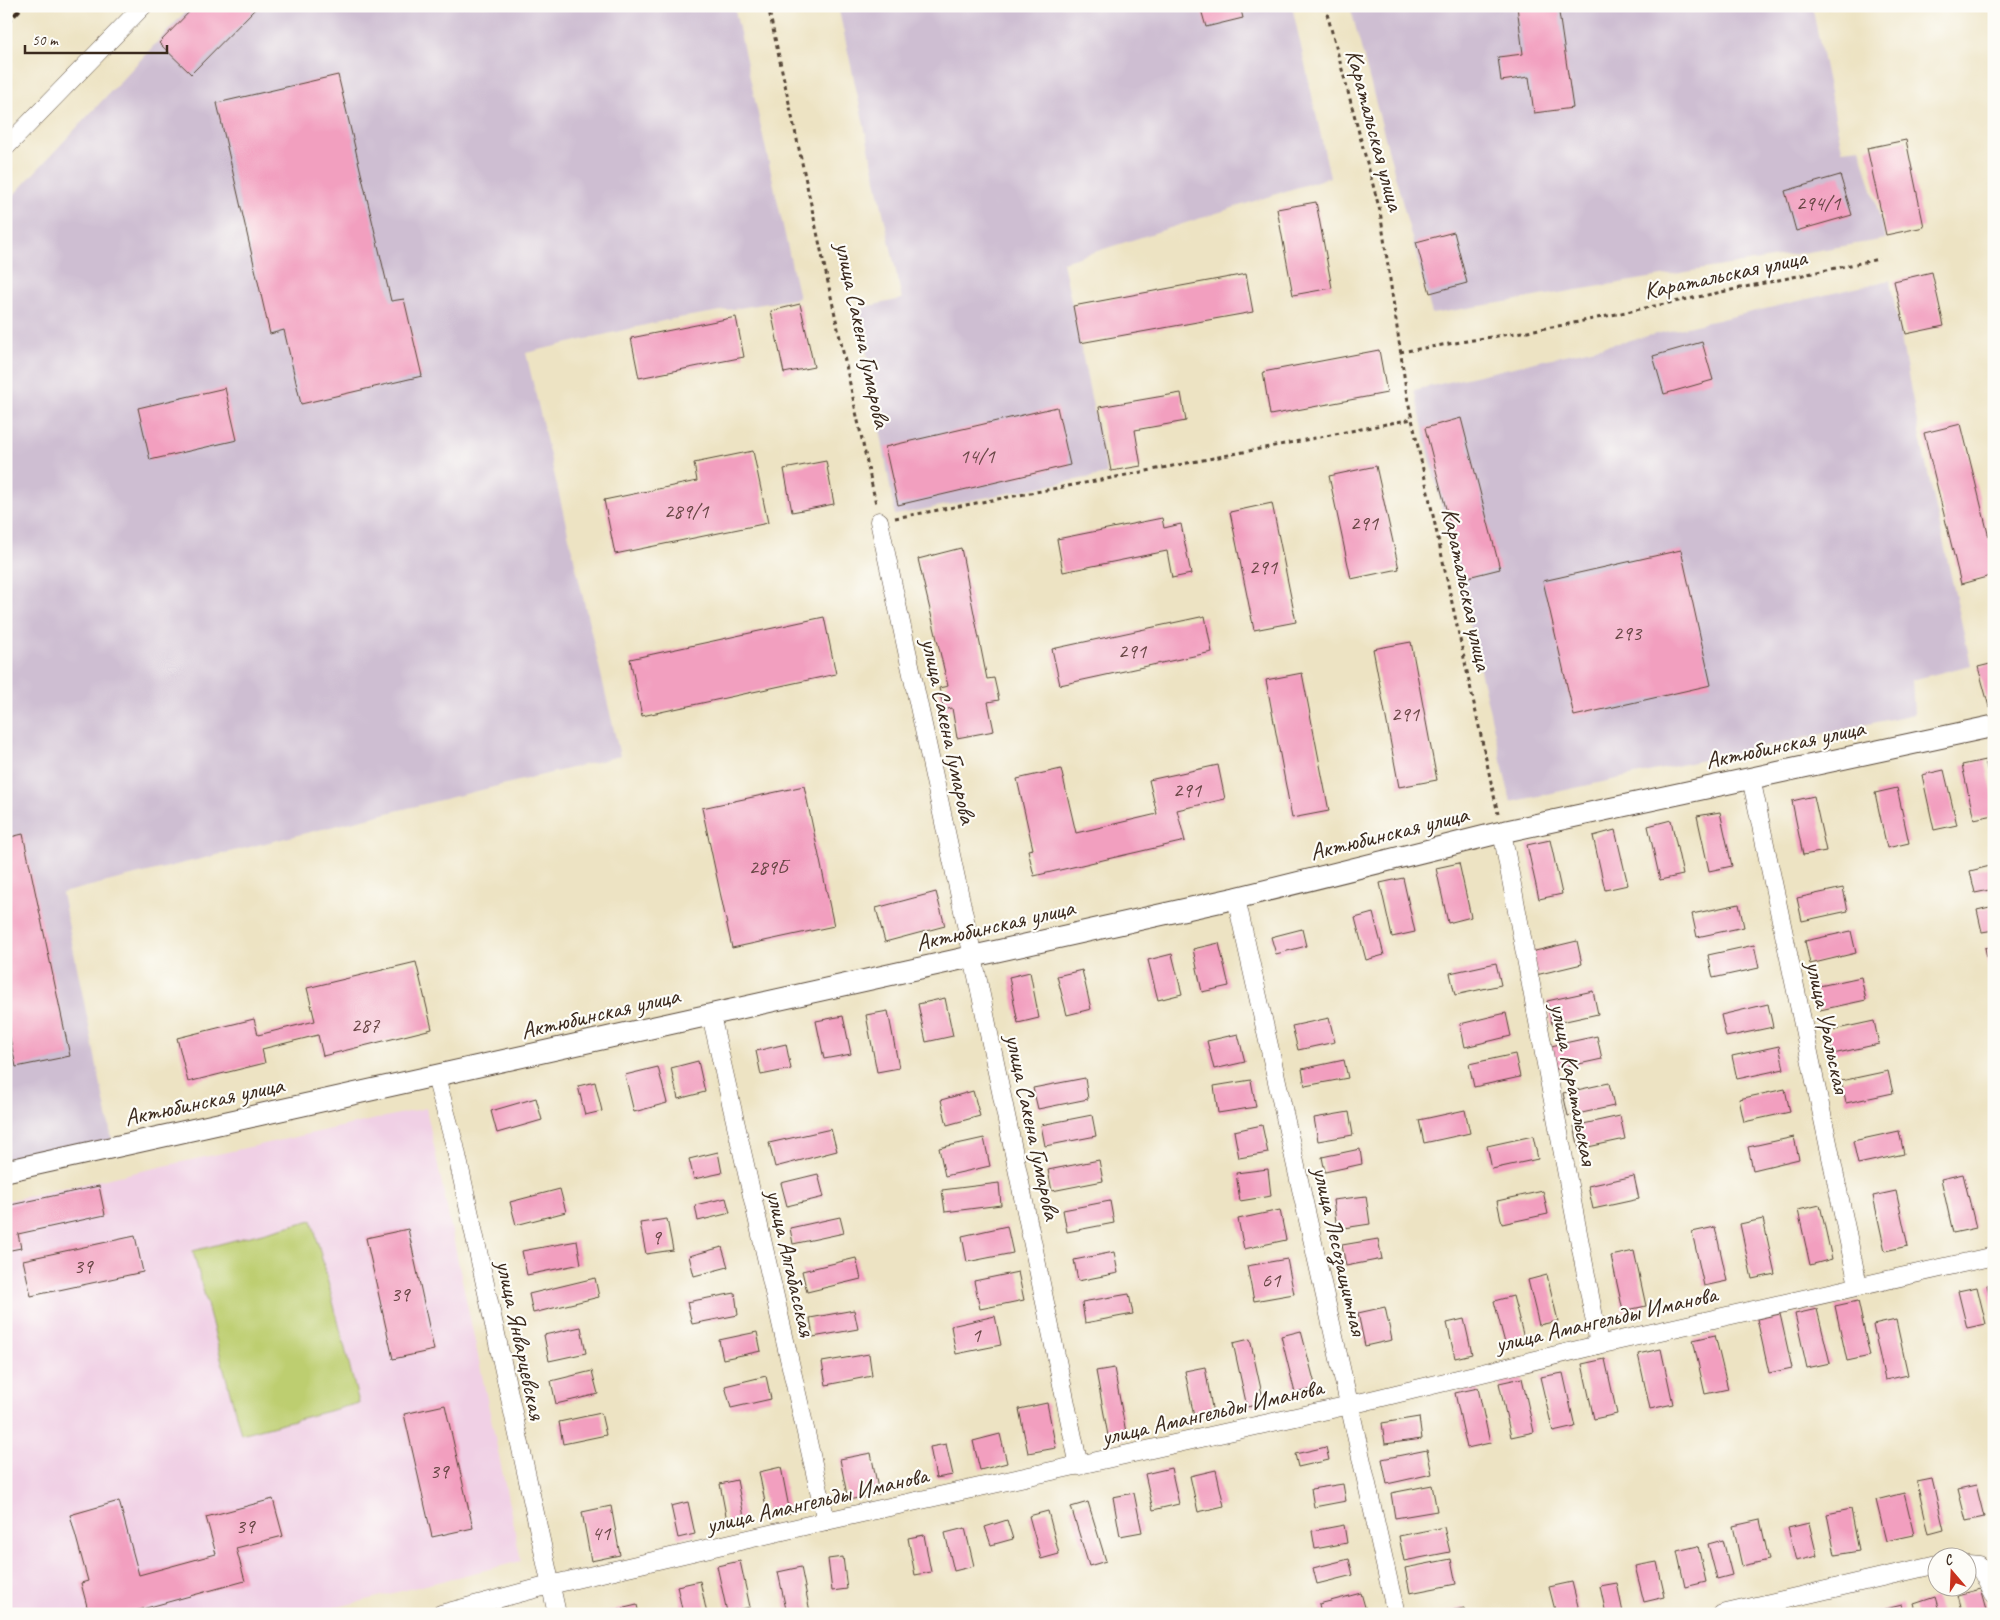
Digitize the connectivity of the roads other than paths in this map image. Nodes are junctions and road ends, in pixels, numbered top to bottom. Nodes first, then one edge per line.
1 (143, 6) edge
2 (6, 147) edge
3 (879, 521) road end
4 (1994, 726) edge
5 (1751, 778) junction
6 (1502, 832) junction
7 (1236, 898) junction
8 (973, 957) junction
9 (711, 1015) junction
10 (436, 1076) junction
11 (6, 1171) edge
12 (1994, 1256) edge
13 (1858, 1285) junction
14 (1598, 1345) junction
15 (1350, 1405) junction
16 (1079, 1466) junction
17 (826, 1521) junction
18 (1928, 1566) edge
19 (1978, 1566) edge
20 (550, 1585) junction
21 (1994, 1595) edge
22 (441, 1614) edge
23 (557, 1614) edge
24 (1396, 1614) edge
25 (1722, 1614) edge

1 - 2 street
3 - 8 street, улица Сакена Гумарова
4 - 5 street, Актюбинская улица
5 - 6 street, Актюбинская улица
5 - 13 street, улица Уральская
6 - 7 street, Актюбинская улица
6 - 14 street, улица Каратальская
7 - 8 street, Актюбинская улица
7 - 15 street, улица Лесозащитная
8 - 9 street, Актюбинская улица
8 - 16 street, улица Сакена Гумарова
9 - 10 street, Актюбинская улица
9 - 17 street, улица Алгабасская
10 - 11 street, Актюбинская улица
10 - 20 street, улица Январцевская
12 - 13 street, улица Амангельды Иманова
13 - 14 street, улица Амангельды Иманова
14 - 15 street, улица Амангельды Иманова
15 - 16 street, улица Амангельды Иманова
15 - 24 street, улица Лесозащитная
16 - 17 street, улица Амангельды Иманова
17 - 20 street, улица Амангельды Иманова
18 - 25 street
19 - 21 street
20 - 22 street, улица Амангельды Иманова
20 - 23 street, улица Январцевская

